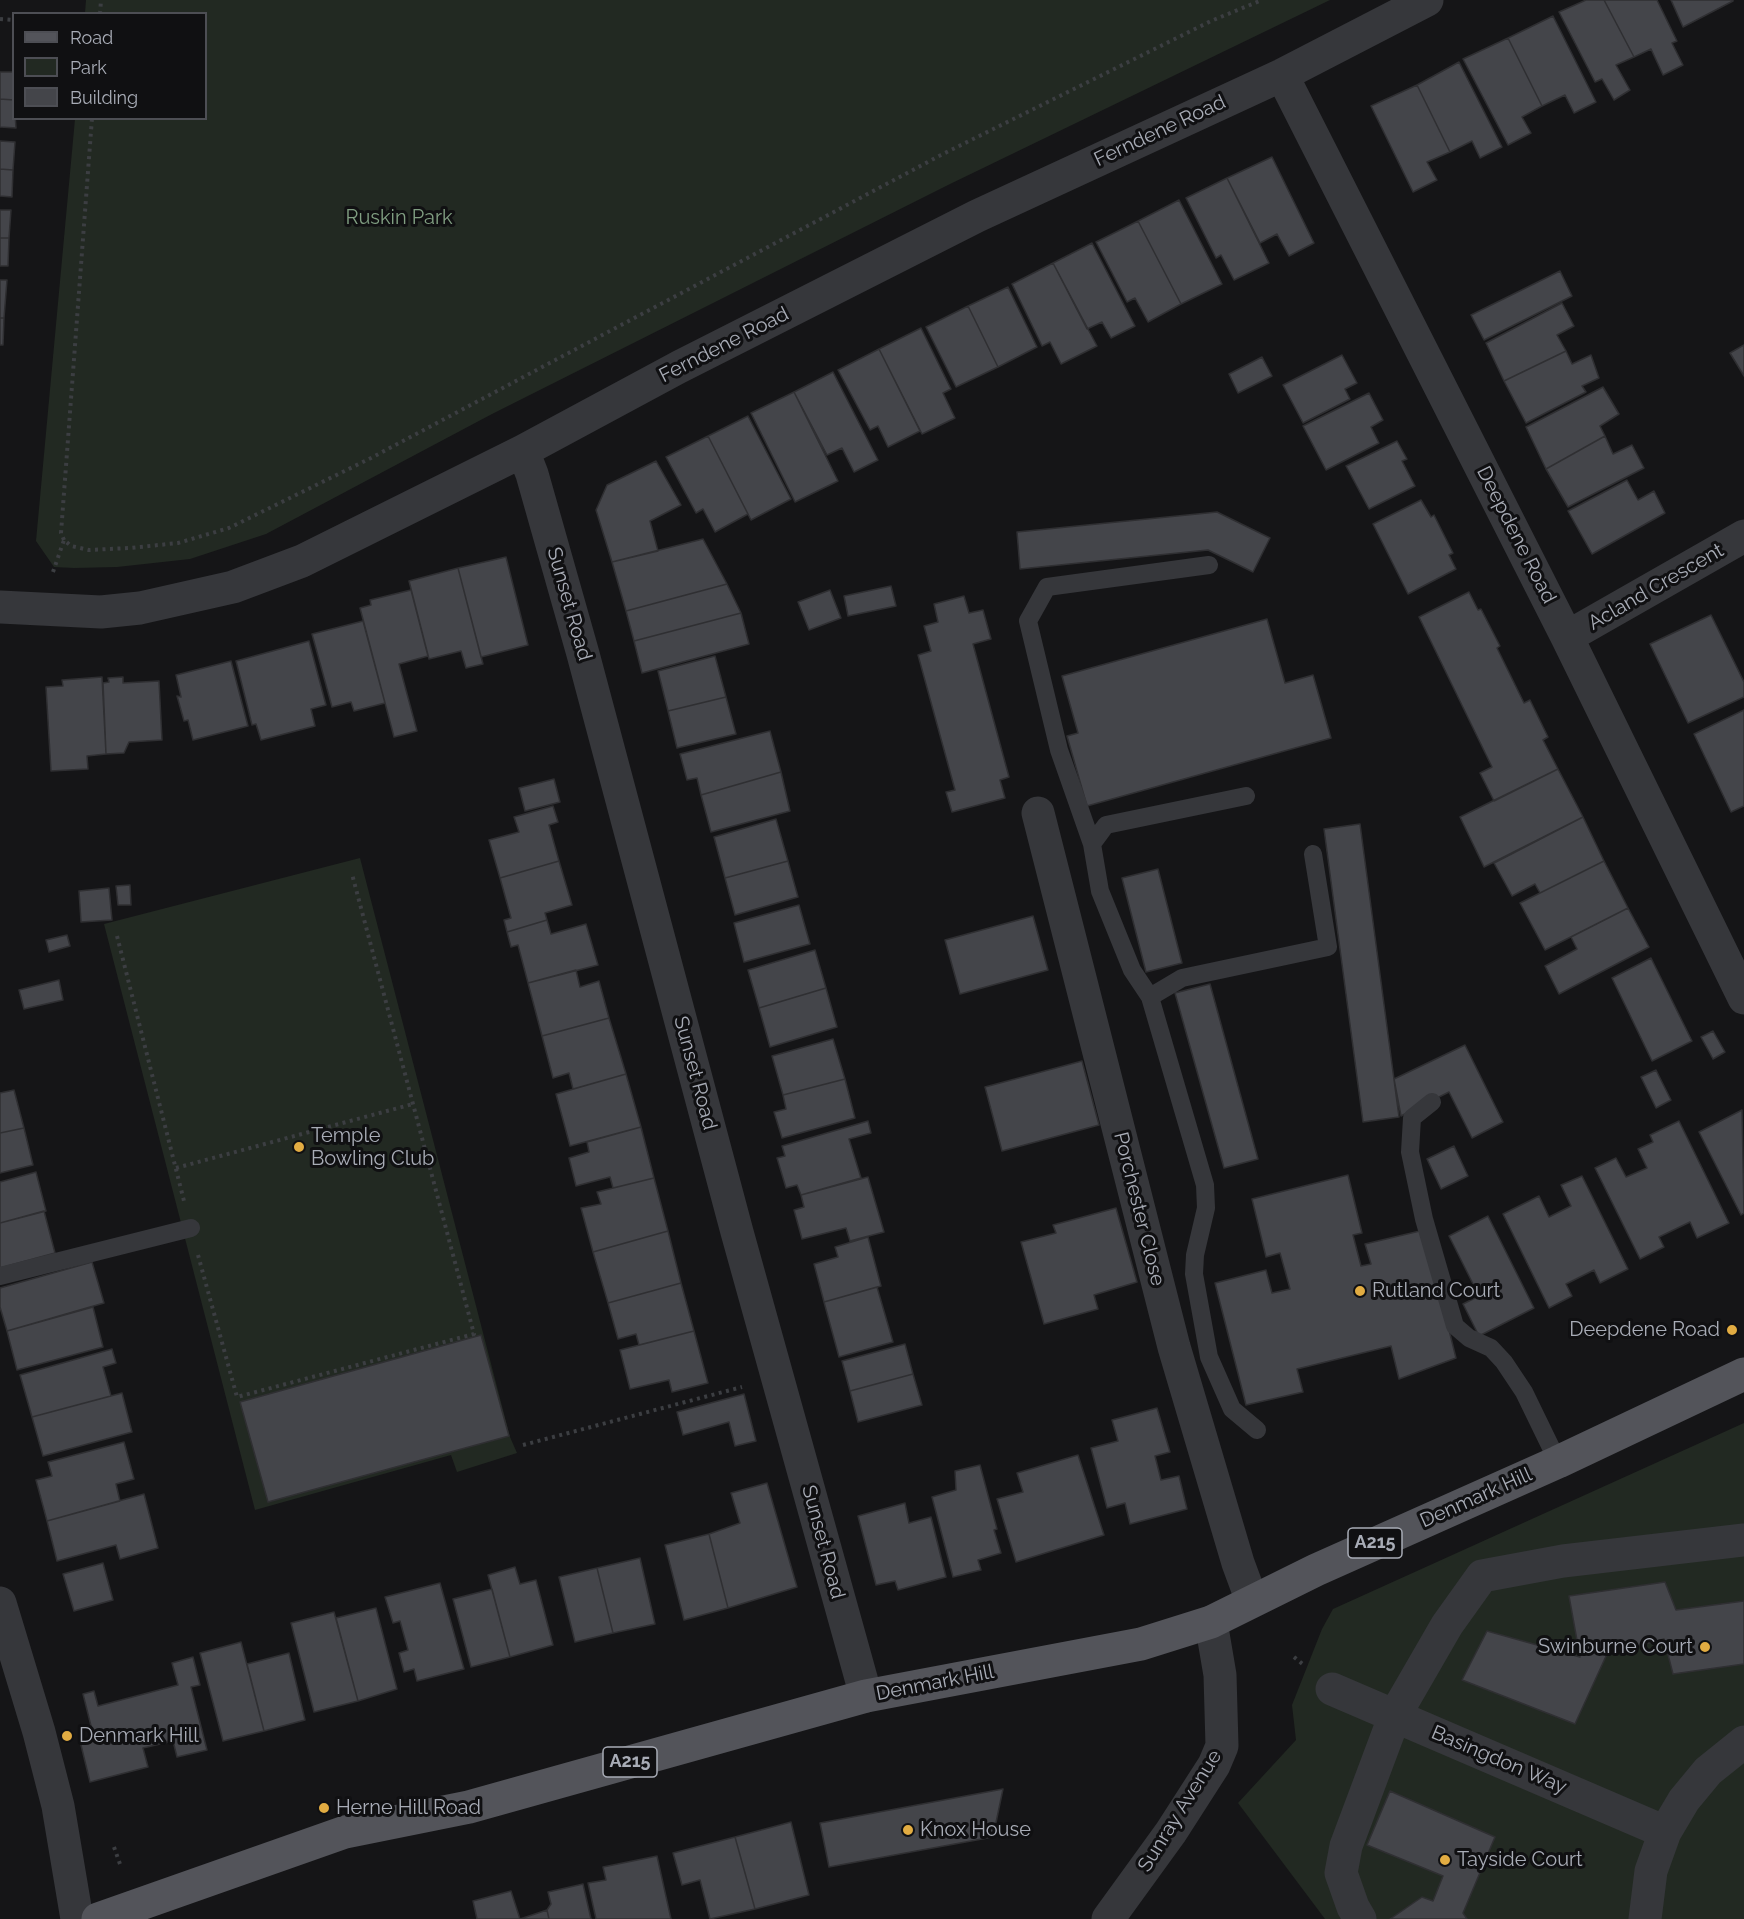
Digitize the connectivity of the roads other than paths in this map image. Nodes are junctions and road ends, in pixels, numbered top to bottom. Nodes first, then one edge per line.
1 (1427, 0) edge
2 (1282, 75) junction
3 (523, 451) junction
4 (1744, 536) edge
5 (1209, 565) dead end
6 (0, 607) edge
7 (1567, 637) junction
8 (1246, 796) dead end
9 (1038, 813) dead end
10 (1092, 844) junction
11 (1313, 854) dead end
12 (1150, 997) junction
13 (1744, 998) edge
14 (1432, 1102) dead end
15 (191, 1228) road end
16 (0, 1276) edge
17 (1744, 1374) edge
18 (1257, 1430) dead end
19 (1558, 1462) junction
20 (1744, 1540) edge
21 (1252, 1601) junction
22 (0, 1603) edge
23 (1211, 1622) junction
24 (1332, 1689) dead end
25 (866, 1696) junction
26 (1395, 1715) junction
27 (1744, 1742) edge
28 (1665, 1832) junction
29 (77, 1919) edge
30 (98, 1919) edge
31 (1108, 1919) edge
32 (1360, 1919) edge
33 (1645, 1919) edge

1 - 2 street, Ferndene Road
2 - 3 street, Ferndene Road
2 - 7 street, Deepdene Road
3 - 6 street, Ferndene Road
3 - 25 street, Sunset Road
4 - 7 street, Acland Crescent
5 - 10 lane
7 - 13 street, Deepdene Road
8 - 10 lane
9 - 21 street, Porchester Close
10 - 12 lane
11 - 12 lane
12 - 18 lane
14 - 19 lane
15 - 16 lane
17 - 19 main road, Denmark Hill / A215
19 - 21 main road, Denmark Hill / A215
20 - 26 street
21 - 23 main road, Denmark Hill / A215
22 - 29 street
23 - 25 main road, Denmark Hill / A215
23 - 31 street, Sunray Avenue
24 - 26 street, Basingdon Way
25 - 30 main road, Denmark Hill / A215
26 - 28 street, Basingdon Way
26 - 32 street
27 - 28 street
28 - 33 street

